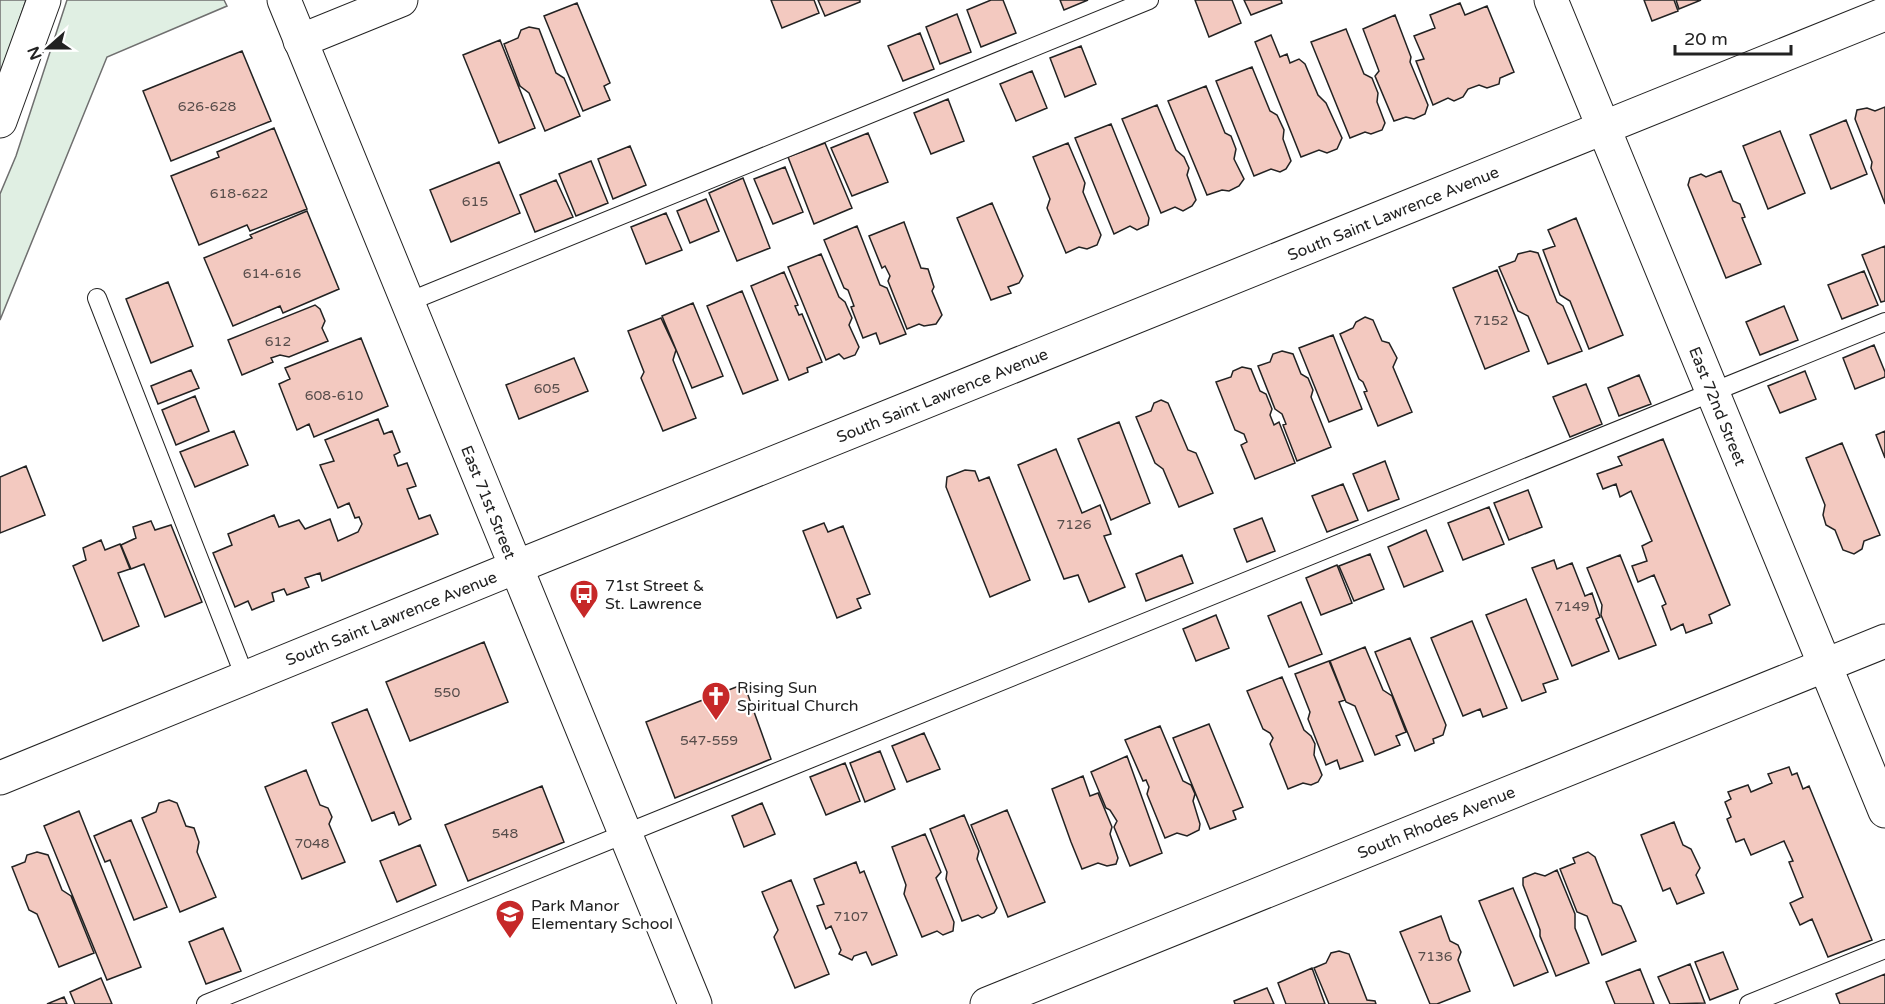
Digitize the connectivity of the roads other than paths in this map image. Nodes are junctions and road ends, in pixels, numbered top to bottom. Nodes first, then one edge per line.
1 (44, 0) edge
2 (284, 0) edge
3 (401, 0) edge
4 (1149, 0) edge
5 (1551, 0) edge
6 (1885, 14) edge
7 (300, 41) junction
8 (0, 121) edge
9 (1603, 128) junction
10 (97, 298) dead end
11 (408, 302) junction
12 (1885, 322) edge
13 (1712, 392) junction
14 (516, 567) junction
15 (1885, 641) edge
16 (1825, 665) junction
17 (245, 678) junction
18 (0, 778) edge
19 (1885, 811) edge
20 (625, 832) junction
21 (1885, 949) edge
22 (206, 1004) edge
23 (695, 1004) edge
24 (987, 1004) edge
25 (1749, 1004) edge

1 - 8 main road
2 - 7 main road, East 71st Street
3 - 7 main road
4 - 11 lane
5 - 9 main road, East 72nd Street
6 - 9 main road, South Saint Lawrence Avenue
7 - 11 main road, East 71st Street
9 - 13 main road, East 72nd Street
9 - 14 main road, South Saint Lawrence Avenue
10 - 17 lane
11 - 14 main road, East 71st Street
12 - 13 lane
13 - 16 main road, East 72nd Street
13 - 20 lane
14 - 17 main road, South Saint Lawrence Avenue
14 - 20 main road, East 71st Street
15 - 16 main road, South Rhodes Avenue
16 - 19 main road, East 72nd Street
16 - 24 main road, South Rhodes Avenue
17 - 18 main road, South Saint Lawrence Avenue
20 - 22 lane
20 - 23 main road, East 71st Street
21 - 25 lane

